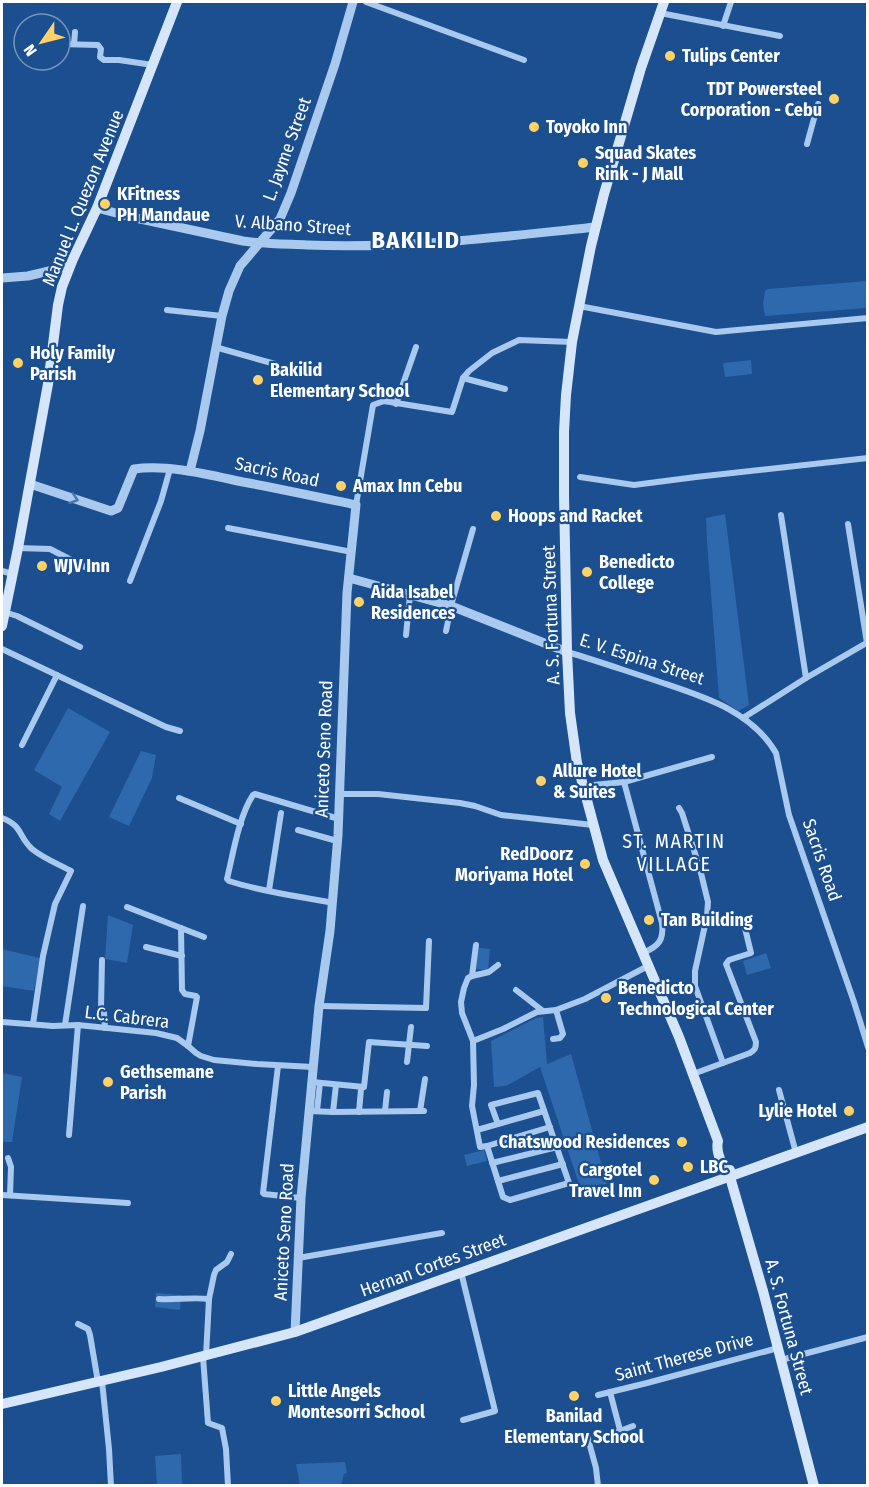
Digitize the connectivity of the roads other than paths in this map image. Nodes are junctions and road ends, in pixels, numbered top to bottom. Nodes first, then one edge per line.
1 (177, 2) edge
2 (353, 2) edge
3 (366, 2) edge
4 (664, 2) edge
5 (731, 2) edge
6 (660, 13) junction
7 (723, 26) junction
8 (75, 33) dead end
9 (780, 36) dead end
10 (74, 44) joint
11 (524, 60) dead end
12 (153, 65) junction
13 (818, 104) dead end
14 (807, 144) dead end
15 (97, 208) junction
16 (596, 228) junction
17 (259, 243) junction
18 (70, 266) junction
19 (2, 278) edge
20 (579, 306) junction
21 (167, 310) dead end
22 (222, 316) junction
23 (867, 318) edge
24 (572, 342) junction
25 (416, 347) dead end
26 (215, 348) junction
27 (275, 363) dead end
28 (463, 378) junction
29 (505, 389) dead end
30 (396, 404) junction
31 (867, 458) edge
32 (170, 469) junction
33 (190, 471) junction
34 (580, 477) dead end
35 (30, 484) junction
36 (356, 505) junction
37 (781, 515) dead end
38 (848, 524) dead end
39 (228, 528) dead end
40 (473, 529) dead end
41 (18, 548) junction
42 (352, 552) junction
43 (87, 568) dead end
44 (2, 571) edge
45 (13, 574) junction
46 (350, 578) junction
47 (130, 581) dead end
48 (410, 595) junction
49 (451, 606) junction
50 (3, 612) edge
51 (2, 626) edge
52 (446, 631) dead end
53 (406, 635) dead end
54 (867, 643) edge
55 (80, 647) dead end
56 (2, 649) edge
57 (567, 652) junction
58 (57, 675) junction
59 (806, 678) junction
60 (720, 704) joint
61 (743, 718) junction
62 (180, 731) dead end
63 (22, 745) dead end
64 (712, 757) dead end
65 (624, 782) junction
66 (582, 786) junction
67 (340, 794) junction
68 (179, 798) dead end
69 (679, 808) dead end
70 (281, 813) dead end
71 (2, 818) edge
72 (339, 819) junction
73 (241, 824) junction
74 (593, 825) junction
75 (298, 830) dead end
76 (337, 841) junction
77 (269, 890) junction
78 (333, 903) junction
79 (83, 906) dead end
80 (127, 907) dead end
81 (743, 920) dead end
82 (181, 928) junction
83 (204, 937) dead end
84 (429, 940) dead end
85 (476, 945) dead end
86 (146, 947) dead end
87 (643, 953) junction
88 (182, 956) junction
89 (102, 960) dead end
90 (498, 965) dead end
91 (648, 966) junction
92 (472, 976) junction
93 (516, 990) dead end
94 (319, 1006) junction
95 (556, 1010) junction
96 (543, 1011) junction
97 (2, 1022) edge
98 (33, 1024) junction
99 (65, 1025) junction
100 (78, 1025) junction
101 (411, 1027) dead end
102 (105, 1028) junction
103 (553, 1039) dead end
104 (472, 1041) junction
105 (409, 1045) junction
106 (188, 1046) junction
107 (427, 1046) dead end
108 (867, 1047) edge
109 (407, 1062) dead end
110 (723, 1063) junction
111 (278, 1066) junction
112 (313, 1067) junction
113 (693, 1074) junction
114 (425, 1079) dead end
115 (316, 1082) junction
116 (336, 1085) dead end
117 (361, 1089) dead end
118 (779, 1090) dead end
119 (387, 1092) dead end
120 (313, 1111) junction
121 (385, 1111) junction
122 (544, 1111) junction
123 (333, 1112) junction
124 (359, 1112) junction
125 (498, 1124) junction
126 (550, 1127) junction
127 (867, 1127) edge
128 (477, 1130) junction
129 (69, 1135) dead end
130 (487, 1146) junction
131 (557, 1147) junction
132 (796, 1153) junction
133 (8, 1158) dead end
134 (492, 1163) junction
135 (563, 1164) junction
136 (730, 1177) junction
137 (498, 1181) junction
138 (2, 1195) edge
139 (10, 1195) junction
140 (300, 1198) junction
141 (128, 1203) dead end
142 (442, 1233) dead end
143 (231, 1254) dead end
144 (298, 1258) junction
145 (461, 1272) junction
146 (159, 1299) dead end
147 (209, 1299) junction
148 (78, 1324) dead end
149 (295, 1332) junction
150 (867, 1337) edge
151 (778, 1348) junction
152 (204, 1356) junction
153 (781, 1360) junction
154 (100, 1382) junction
155 (610, 1392) junction
156 (598, 1395) dead end
157 (2, 1404) edge
158 (463, 1420) dead end
159 (633, 1426) dead end
160 (620, 1430) junction
161 (574, 1437) dead end
162 (602, 1438) dead end
163 (111, 1485) edge
164 (228, 1485) edge
165 (598, 1485) edge
166 (814, 1485) edge

1 - 12 main road, Manuel L. Quezon Avenue
2 - 17 street, L. Jayme Street
3 - 11 street
4 - 6 main road, A. S. Fortuna Street
5 - 7 street
6 - 7 street
6 - 16 main road, A. S. Fortuna Street
7 - 9 street
8 - 10 street
10 - 12 street
12 - 15 main road, Manuel L. Quezon Avenue
13 - 14 street
15 - 17 street, V. Albano Street
15 - 18 main road, Manuel L. Quezon Avenue
16 - 17 street, V. Albano Street
16 - 20 main road, A. S. Fortuna Street
17 - 22 street, L. Jayme Street
18 - 19 street
18 - 35 main road, Manuel L. Quezon Avenue
20 - 23 street
20 - 24 main road, A. S. Fortuna Street
21 - 22 street
22 - 26 street, L. Jayme Street
24 - 28 street
24 - 57 main road, A. S. Fortuna Street
25 - 30 street
26 - 27 street
26 - 33 street, L. Jayme Street
28 - 29 street
28 - 30 street, Aniceto Seno Road
30 - 36 street, Aniceto Seno Road
31 - 34 street
32 - 33 street, Sacris Road
35 -> 32 street, Sacris Road
32 - 47 street
33 - 36 street, Sacris Road
35 - 41 main road, Manuel L. Quezon Avenue
36 - 42 street, Aniceto Seno Road
37 - 59 street
38 - 54 street
39 - 42 street
40 - 49 street
41 - 43 street
41 - 45 main road, Manuel L. Quezon Avenue
42 - 46 street, Aniceto Seno Road
44 - 45 street
45 - 50 main road, Manuel L. Quezon Avenue
46 - 48 street, E. V. Espina Street
46 - 67 street, Aniceto Seno Road
48 - 49 street, E. V. Espina Street
48 - 53 street
49 - 52 street
49 - 57 street, E. V. Espina Street
50 - 51 main road, Manuel L. Quezon Avenue
50 - 55 street
54 - 59 street
56 - 58 street
57 - 60 street, E. V. Espina Street
57 - 66 main road, A. S. Fortuna Street
58 - 62 street
58 - 63 street
59 - 61 street
60 - 61 street, Sacris Road
61 - 108 street, Sacris Road
64 - 65 street
65 - 66 street
65 - 87 street
66 - 74 main road, A. S. Fortuna Street
67 - 72 street, Aniceto Seno Road
67 - 74 street
68 - 73 street
69 - 110 street
70 - 77 street
71 - 98 street
72 - 73 street
72 - 76 street, Aniceto Seno Road
73 - 77 street
74 - 87 main road, A. S. Fortuna Street
75 - 76 street
76 - 78 street, Aniceto Seno Road
77 - 78 street
78 - 94 street, Aniceto Seno Road
79 - 99 street
80 - 82 street
81 - 110 street
82 - 83 street
82 - 88 street
84 - 94 street
85 - 92 street
86 - 88 street
87 - 91 main road, A. S. Fortuna Street
88 - 106 street
89 - 102 street
90 - 92 street
91 - 95 street
91 - 113 main road, A. S. Fortuna Street
92 - 104 street
93 - 96 street
94 - 112 street, Aniceto Seno Road
95 - 96 street
95 - 103 street
96 - 104 street
97 - 98 street, L.C. Cabrera
98 - 99 street, L.C. Cabrera
99 - 100 street, L.C. Cabrera
100 - 102 street, L.C. Cabrera
100 - 129 street
101 - 105 street
102 - 106 street, L.C. Cabrera
104 - 128 street
105 - 107 street
105 - 109 street
105 - 115 street
106 - 111 street, L.C. Cabrera
110 - 113 street
111 - 112 street, L.C. Cabrera
111 - 140 street
112 - 115 street, Aniceto Seno Road
113 - 136 main road, A. S. Fortuna Street
114 - 121 street
115 - 120 street, Aniceto Seno Road
116 - 123 street
117 - 124 street
118 - 132 street
119 - 121 street
120 - 123 street
120 - 140 street, Aniceto Seno Road
121 - 124 street
122 - 125 street
122 - 125 street
122 - 126 street
123 - 124 street
125 - 128 street
126 - 130 street
126 - 131 street
127 - 132 main road, Hernan Cortes Street
128 - 130 street
130 - 134 street
131 - 134 street
131 - 135 street
132 - 136 main road, Hernan Cortes Street
133 - 139 street
134 - 137 street
135 - 137 street
135 - 137 street
136 - 145 main road, Hernan Cortes Street
136 - 151 main road, A. S. Fortuna Street
138 - 139 street
139 - 141 street
140 - 144 street, Aniceto Seno Road
142 - 144 street
143 - 147 street
144 - 149 street, Aniceto Seno Road
145 - 149 main road, Hernan Cortes Street
145 - 158 street
146 - 147 street
147 - 152 street
148 - 154 street
149 - 152 main road, Hernan Cortes Street
150 - 153 street
151 - 153 main road, A. S. Fortuna Street
151 - 155 street, Saint Therese Drive
152 - 154 main road, Hernan Cortes Street
152 - 164 street
153 - 166 main road, A. S. Fortuna Street
154 - 157 main road, Hernan Cortes Street
154 - 163 street
155 - 156 street, Saint Therese Drive
155 - 160 street
159 - 160 street
160 - 162 street
161 - 165 street

